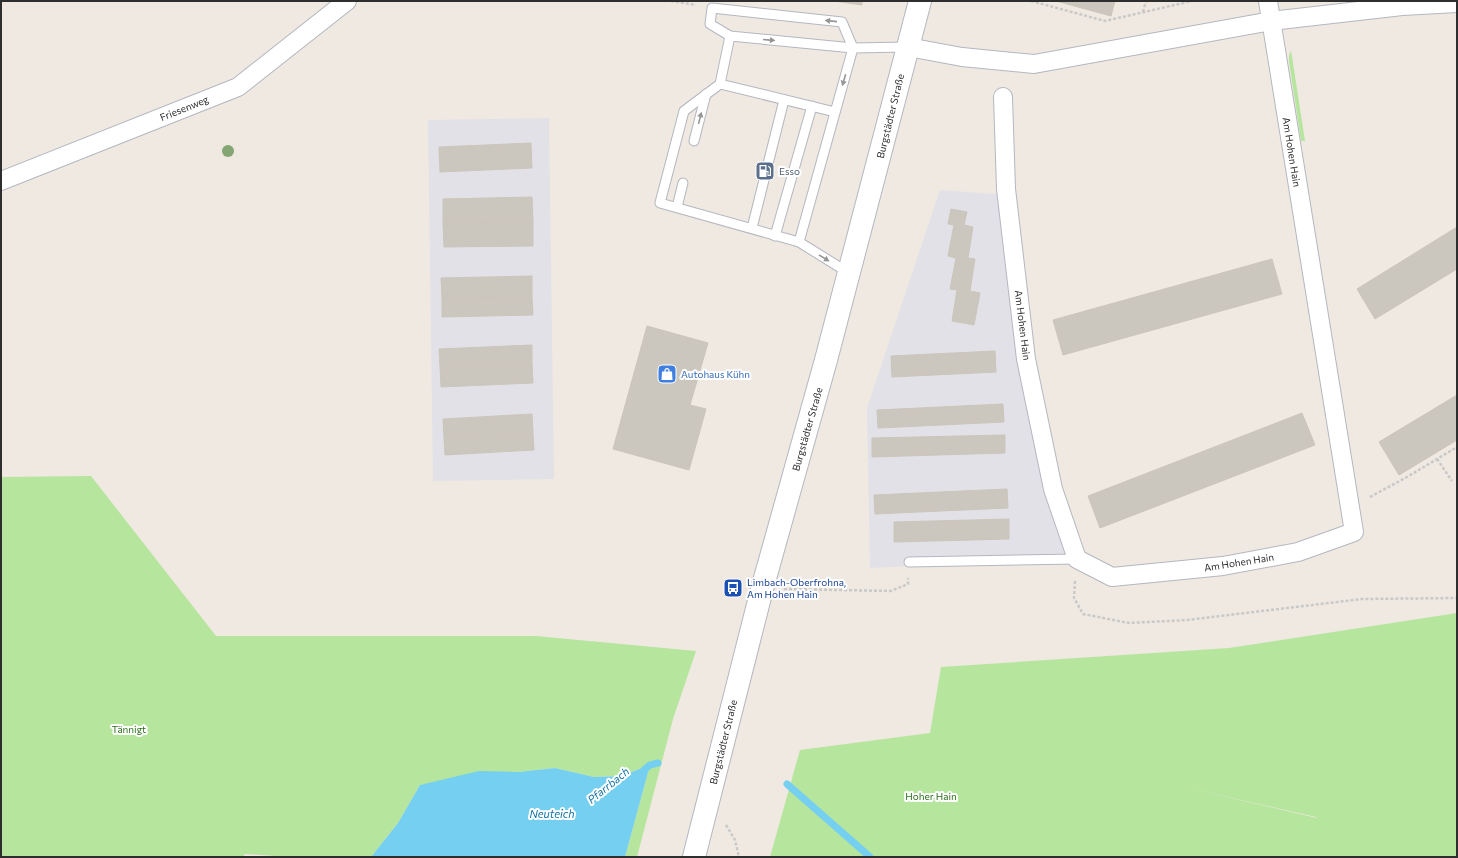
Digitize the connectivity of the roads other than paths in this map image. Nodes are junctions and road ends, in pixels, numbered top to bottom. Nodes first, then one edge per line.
1 (347, 1) edge
2 (920, 1) edge
3 (1268, 1) edge
4 (1457, 3) edge
5 (1271, 21) junction
6 (730, 36) junction
7 (908, 47) junction
8 (853, 48) junction
9 (720, 84) junction
10 (706, 94) junction
11 (1003, 97) dead end
12 (784, 100) junction
13 (812, 106) junction
14 (835, 112) junction
15 (694, 141) dead end
16 (1, 181) edge
17 (683, 183) dead end
18 (677, 208) junction
19 (752, 228) junction
20 (775, 236) junction
21 (799, 242) junction
22 (850, 273) junction
23 (1077, 558) junction
24 (909, 562) road end
25 (694, 857) edge

1 - 16 street, Friesenweg
2 - 7 main road, Burgstädter Straße
3 - 5 street, Am Hohen Hain
4 - 5 street
5 - 7 street
5 - 23 street, Am Hohen Hain
6 -> 8 lane
8 -> 6 lane
6 - 9 lane
7 - 8 lane
7 - 22 main road, Burgstädter Straße
8 -> 14 lane
9 - 10 lane
9 - 12 lane
15 -> 10 lane
10 - 18 lane
11 - 23 street, Am Hohen Hain
12 - 13 lane
12 - 19 lane
13 - 14 lane
13 - 20 lane
14 - 21 lane
17 - 18 lane
18 - 19 lane
19 - 20 lane
20 - 21 lane
21 -> 22 lane
22 - 25 main road, Burgstädter Straße
23 - 24 lane

